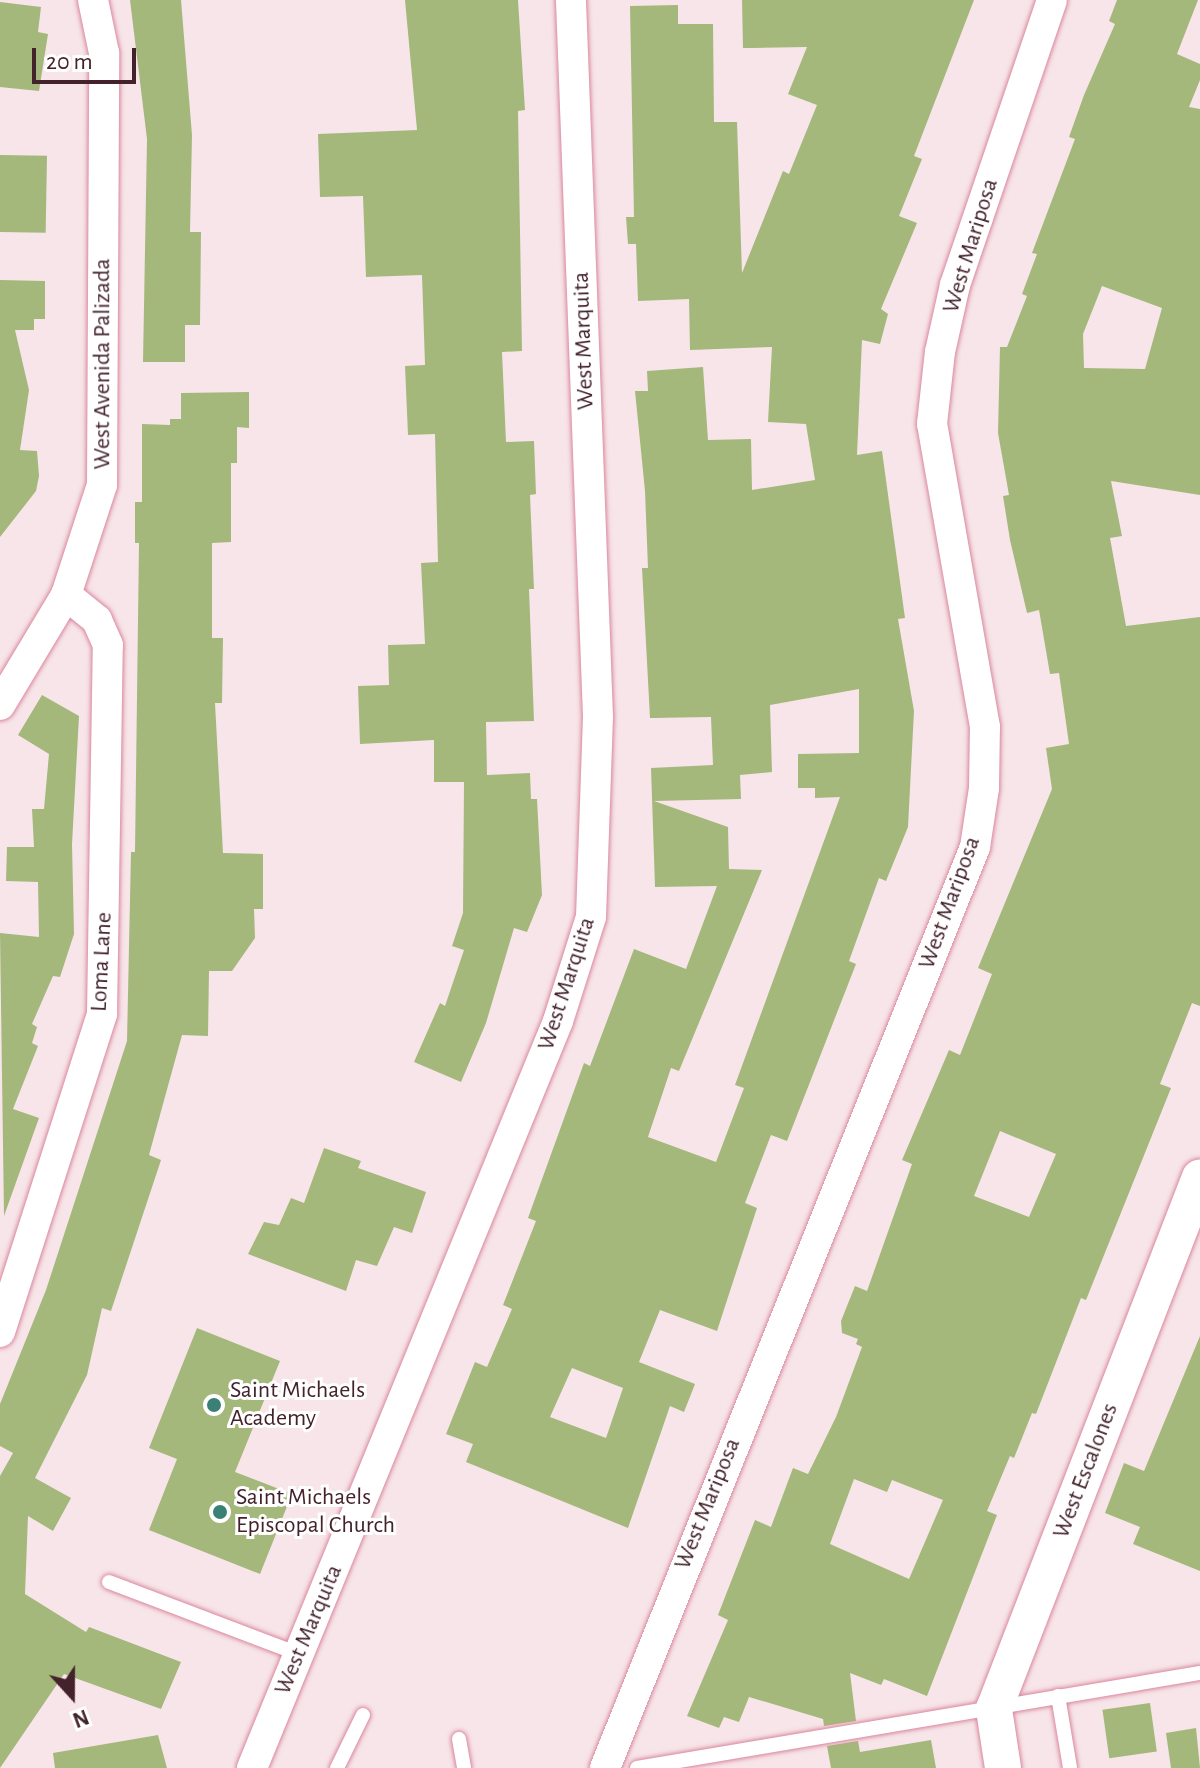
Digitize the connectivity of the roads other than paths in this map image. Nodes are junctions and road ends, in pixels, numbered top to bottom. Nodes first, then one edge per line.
1 (93, 0) edge
2 (571, 0) edge
3 (1052, 0) edge
4 (66, 595) junction
5 (0, 705) edge
6 (1200, 1177) edge
7 (0, 1332) edge
8 (109, 1582) dead end
9 (299, 1654) junction
10 (1200, 1673) edge
11 (1058, 1696) junction
12 (994, 1709) junction
13 (363, 1715) dead end
14 (459, 1739) dead end
15 (252, 1768) edge
16 (337, 1768) edge
17 (464, 1768) edge
18 (605, 1768) edge
19 (637, 1768) edge
20 (1003, 1768) edge
21 (1070, 1768) edge

1 - 4 street, West Avenida Palizada
2 - 9 street, West Marquita
3 - 18 street, West Mariposa
4 - 5 street, West Avenida Palizada
4 - 7 street, Loma Lane
6 - 12 street, West Escalones
8 - 9 lane
9 - 15 street, West Marquita
10 - 11 lane
11 - 12 lane
11 - 21 lane
12 - 19 lane
12 - 20 street, West Escalones
13 - 16 lane
14 - 17 lane

